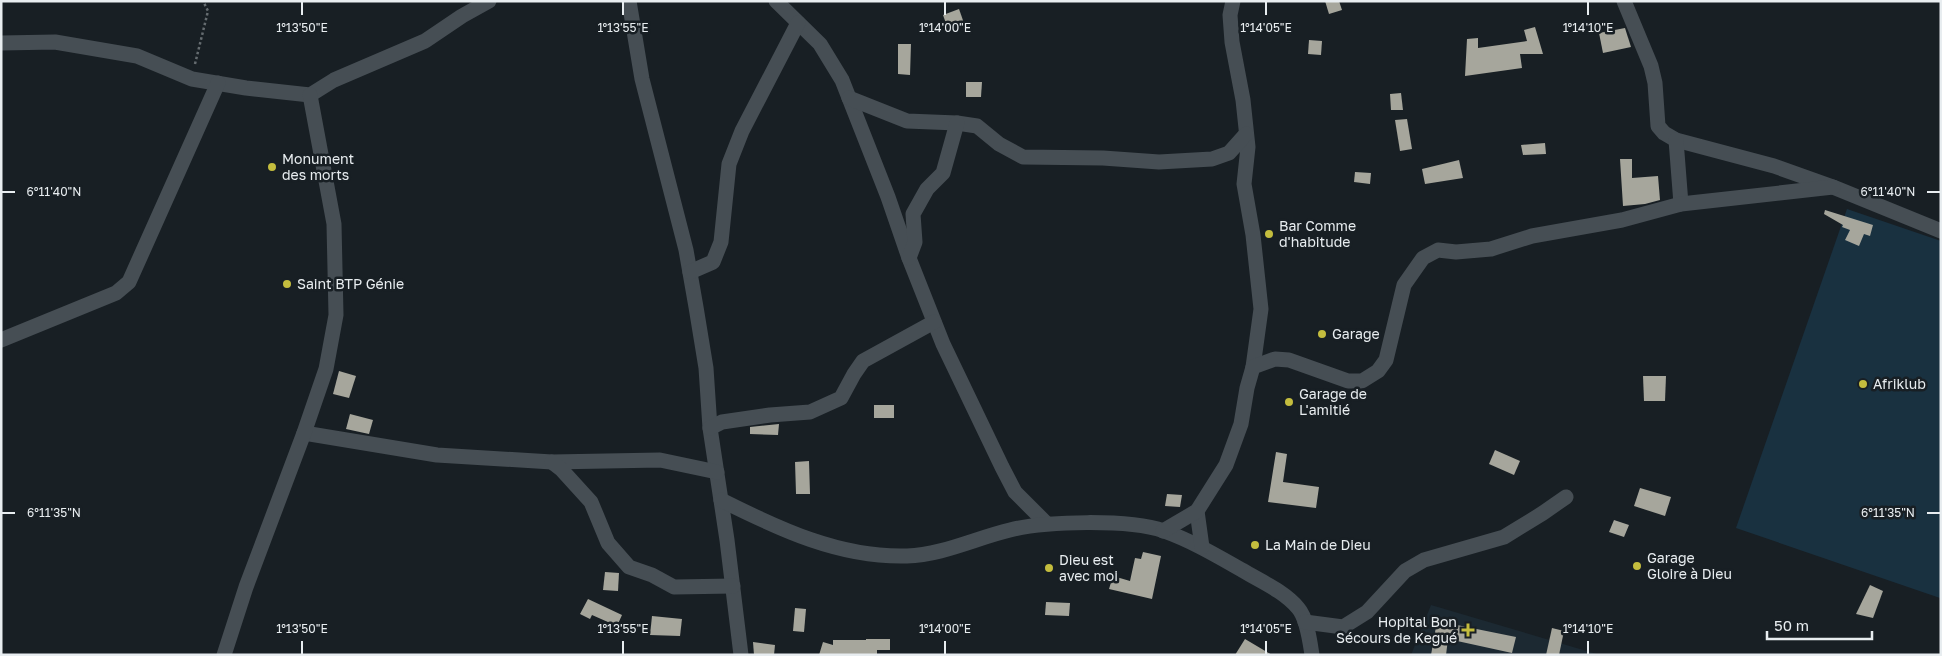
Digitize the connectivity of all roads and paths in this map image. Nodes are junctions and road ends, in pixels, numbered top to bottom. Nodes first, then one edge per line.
1 (203, 1) edge
2 (489, 1) edge
3 (629, 1) edge
4 (776, 1) edge
5 (1233, 1) edge
6 (1624, 1) edge
7 (798, 23) junction
8 (1, 43) edge
9 (192, 78) junction
10 (218, 83) junction
11 (310, 94) junction
12 (849, 98) junction
13 (957, 123) junction
14 (1246, 134) junction
15 (1676, 140) junction
16 (1834, 187) junction
17 (1681, 204) junction
18 (1941, 232) edge
19 (909, 258) junction
20 (690, 272) junction
21 (934, 322) junction
22 (1, 340) edge
23 (1253, 367) junction
24 (710, 428) junction
25 (304, 433) junction
26 (552, 462) junction
27 (716, 472) junction
28 (1566, 497) dead end
29 (721, 500) junction
30 (1197, 511) junction
31 (1046, 523) junction
32 (1163, 531) junction
33 (1202, 547) junction
34 (734, 586) junction
35 (1304, 622) junction
36 (224, 655) edge
37 (741, 655) edge
38 (1312, 655) edge

1 - 9 path
2 - 11 street
3 - 20 street
4 - 7 street
5 - 14 street
6 - 15 street
7 - 12 street
7 - 20 street
8 - 9 street
9 - 10 street
10 - 11 street
10 - 22 street
11 - 25 street
12 - 13 street
12 - 19 street
13 - 14 street
13 - 19 street
14 - 23 street
15 - 16 street
15 - 17 street
16 - 17 street
16 - 18 street
17 - 23 street
19 - 21 street
20 - 24 street
21 - 24 street
21 - 31 street
23 - 30 street
24 - 27 street
25 - 26 street
25 - 36 street
26 - 27 street
26 - 34 street
27 - 29 street
28 - 35 street
29 - 31 street
29 - 34 street
30 - 32 street
30 - 33 street
31 - 32 street
32 - 33 street
33 - 35 street
34 - 37 street
35 - 38 street

